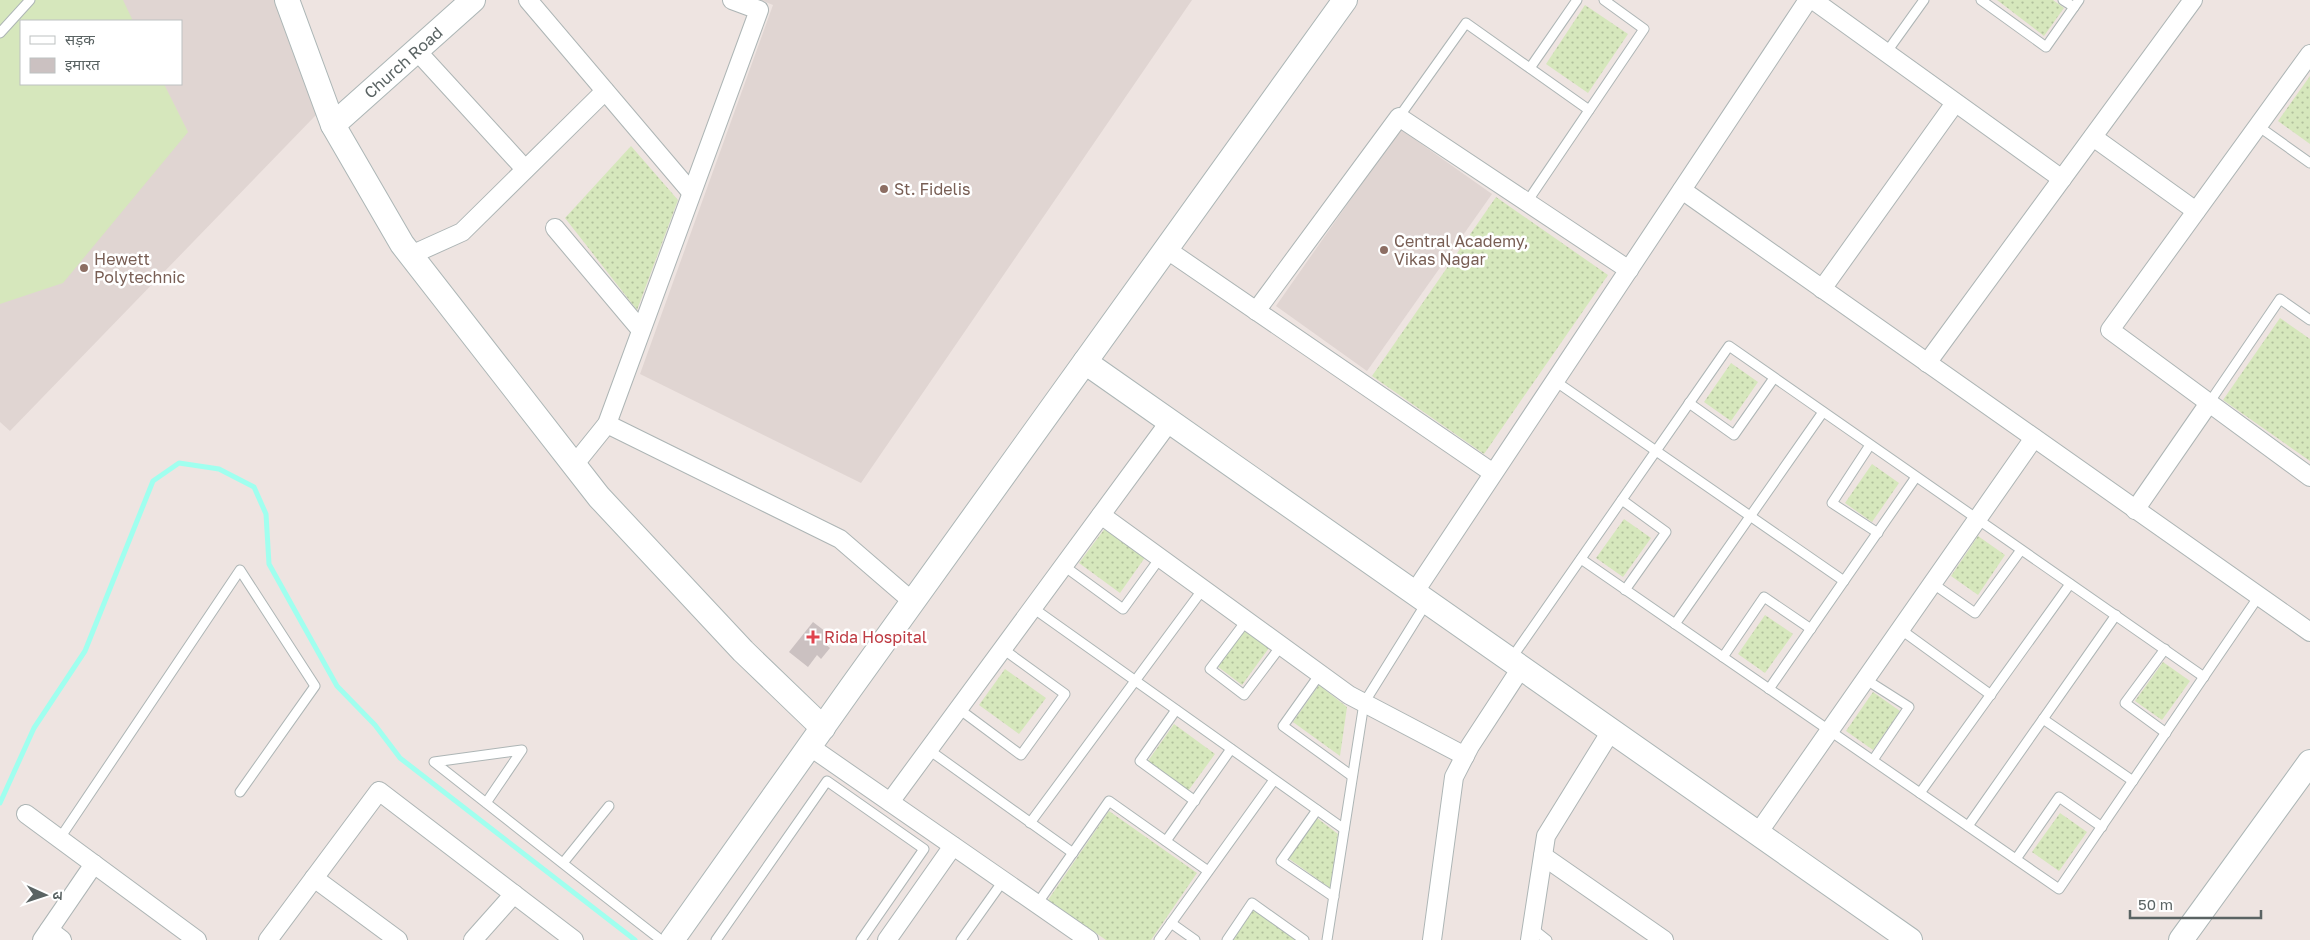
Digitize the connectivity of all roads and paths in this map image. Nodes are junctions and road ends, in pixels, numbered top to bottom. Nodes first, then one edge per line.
1 (30, 0) edge
2 (287, 0) edge
3 (473, 0) edge
4 (528, 0) edge
5 (732, 0) edge
6 (1345, 0) edge
7 (1577, 0) edge
8 (1604, 0) edge
9 (1808, 0) edge
10 (1813, 0) edge
11 (1924, 0) edge
12 (2063, 0) edge
13 (2193, 0) edge
14 (1987, 2) edge
15 (2076, 4) edge
16 (0, 33) edge
17 (417, 51) junction
18 (1886, 53) junction
19 (2310, 54) edge
20 (1530, 68) junction
21 (605, 91) junction
22 (1956, 103) junction
23 (1589, 110) junction
24 (1399, 117) junction
25 (333, 125) junction
26 (2258, 126) junction
27 (2093, 137) junction
28 (2310, 163) edge
29 (525, 169) junction
30 (2062, 179) junction
31 (1682, 190) junction
32 (691, 192) junction
33 (1527, 202) junction
34 (2196, 211) junction
35 (555, 228) dead end
36 (1166, 249) junction
37 (410, 255) junction
38 (1629, 270) junction
39 (1822, 289) junction
40 (1256, 311) junction
41 (2310, 320) edge
42 (640, 330) junction
43 (1085, 362) junction
44 (1927, 363) junction
45 (1774, 378) junction
46 (1555, 381) junction
47 (1689, 403) junction
48 (2209, 403) junction
49 (1824, 412) junction
50 (1170, 422) junction
51 (607, 424) junction
52 (2034, 438) junction
53 (1870, 445) junction
54 (1656, 451) junction
55 (574, 465) junction
56 (1493, 473) junction
57 (1916, 477) junction
58 (2310, 477) edge
59 (1622, 500) junction
60 (2136, 510) junction
61 (1101, 515) junction
62 (1750, 516) junction
63 (1977, 519) junction
64 (1878, 533) junction
65 (2021, 550) junction
66 (1160, 558) junction
67 (1581, 559) junction
68 (1064, 566) junction
69 (1844, 581) junction
70 (1932, 583) junction
71 (2070, 584) junction
72 (1203, 589) junction
73 (1625, 590) junction
74 (2259, 596) junction
75 (1421, 597) junction
76 (913, 602) junction
77 (1033, 608) junction
78 (2116, 615) junction
79 (1246, 621) junction
80 (1675, 624) junction
81 (1811, 629) junction
82 (1900, 629) junction
83 (2310, 632) edge
84 (1281, 646) junction
85 (1003, 649) junction
86 (2165, 650) junction
87 (1723, 657) junction
88 (1516, 664) junction
89 (1320, 674) junction
90 (2204, 676) junction
91 (1866, 679) junction
92 (1135, 681) junction
93 (1769, 689) junction
94 (1990, 695) junction
95 (1364, 703) junction
96 (959, 709) junction
97 (1176, 710) junction
98 (2043, 719) junction
99 (1829, 730) junction
100 (1611, 731) junction
101 (2166, 733) junction
102 (816, 737) junction
103 (1231, 749) junction
104 (929, 750) junction
105 (1465, 756) junction
106 (1872, 760) junction
107 (2310, 762) edge
108 (1352, 776) junction
109 (1274, 780) junction
110 (2133, 781) junction
111 (240, 792) dead end
112 (1920, 793) junction
113 (1195, 801) junction
114 (890, 802) junction
115 (486, 803) junction
116 (608, 806) dead end
117 (1317, 810) junction
118 (26, 814) dead end
119 (1030, 822) junction
120 (1968, 826) junction
121 (2102, 827) junction
122 (1344, 829) junction
123 (1758, 833) junction
124 (60, 838) junction
125 (1166, 841) junction
126 (953, 846) junction
127 (1073, 853) junction
128 (1543, 856) junction
129 (2016, 859) junction
130 (563, 863) junction
131 (94, 864) junction
132 (1208, 871) junction
133 (314, 878) junction
134 (1003, 881) junction
135 (514, 894) junction
136 (1334, 898) junction
137 (1037, 904) junction
138 (1171, 923) junction
139 (1531, 934) edge
140 (51, 937) edge
141 (674, 938) edge
142 (964, 939) edge
143 (197, 940) edge
144 (268, 940) edge
145 (398, 940) edge
146 (473, 940) edge
147 (574, 940) edge
148 (716, 940) edge
149 (861, 940) edge
150 (887, 940) edge
151 (1089, 940) edge
152 (1160, 940) edge
153 (1195, 940) edge
154 (1227, 940) edge
155 (1304, 940) edge
156 (1327, 940) edge
157 (1432, 940) edge
158 (1547, 940) edge
159 (1664, 940) edge
160 (1910, 940) edge
161 (2181, 940) edge

1 - 16 lane
2 - 25 street
3 - 17 street, Church Road
4 - 21 street
5 - 32 street
6 - 36 street
7 - 20 lane
8 - 23 lane
9 - 31 street
10 - 18 street
11 - 18 lane
12 - 15 lane
13 - 27 street
14 - 15 lane
17 - 25 street, Church Road
17 - 29 street
18 - 22 street
19 - 26 street
20 - 23 lane
20 - 24 lane
21 - 29 street
21 - 32 street
22 - 30 street
22 - 39 street
23 - 33 lane
24 - 33 street
24 - 40 street
25 - 37 street
26 - 28 lane
26 - 34 street
27 - 30 street
27 - 34 street
29 - 37 street
30 - 44 street
31 - 38 street
31 - 39 street
32 - 42 street
33 - 38 street
34 - 48 street
35 - 42 street
36 - 40 street
36 - 43 street
37 - 55 street
38 - 46 street
39 - 44 street
40 - 56 street
41 - 48 lane
42 - 51 street
43 - 50 street
43 - 76 street
44 - 52 street
45 - 47 lane
45 - 47 lane
45 - 49 lane
46 - 54 lane
46 - 56 street
47 - 54 lane
48 - 58 street
48 - 60 street
49 - 53 lane
49 - 62 lane
50 - 61 street
50 - 75 street
51 - 55 street
51 - 76 street
52 - 60 street
52 - 63 street
53 - 57 lane
53 - 64 lane
54 - 59 lane
54 - 62 lane
55 - 102 street
56 - 75 street
57 - 63 lane
57 - 64 lane
59 - 67 lane
59 - 73 lane
60 - 74 street
61 - 66 street
61 - 68 street
62 - 69 lane
62 - 80 lane
63 - 65 lane
63 - 70 street
64 - 69 lane
65 - 70 lane
65 - 71 lane
66 - 68 lane
66 - 72 street
67 - 73 lane
67 - 88 lane
68 - 77 street
69 - 81 lane
70 - 82 street
71 - 78 lane
71 - 94 lane
72 - 79 street
72 - 92 lane
73 - 80 lane
74 - 83 street
74 - 90 lane
75 - 88 street
75 - 95 lane
76 - 102 street
77 - 85 street
77 - 92 lane
78 - 86 lane
78 - 98 lane
79 - 84 street
79 - 84 lane
80 - 87 lane
81 - 87 lane
81 - 93 lane
82 - 91 street
82 - 94 lane
84 - 89 street
85 - 96 street
85 - 96 lane
86 - 90 lane
86 - 101 lane
87 - 93 lane
88 - 100 street
88 - 105 street
89 - 95 street
89 - 108 lane
90 - 101 lane
91 - 99 street
91 - 106 lane
92 - 97 lane
92 - 119 lane
93 - 99 lane
94 - 112 lane
95 - 105 street
95 - 108 lane
96 - 104 street
97 - 103 lane
97 - 113 lane
98 - 110 lane
98 - 120 lane
99 - 106 lane
99 - 123 street
100 - 123 street
100 - 128 street
101 - 110 lane
102 - 114 street
102 - 141 street
103 - 109 lane
103 - 113 lane
104 - 114 street
104 - 119 lane
105 - 157 street
106 - 112 lane
107 - 161 street
108 - 122 lane
109 - 117 lane
109 - 132 lane
110 - 121 lane
111 - 124 lane
112 - 120 lane
113 - 125 lane
114 - 126 street
115 - 115 lane
115 - 130 lane
116 - 130 lane
117 - 122 lane
117 - 136 lane
118 - 124 street
119 - 127 lane
120 - 129 lane
121 - 129 lane
121 - 129 lane
122 - 136 lane
123 - 160 street
124 - 131 street
125 - 127 lane
125 - 132 lane
126 - 134 street
126 - 150 street
127 - 137 lane
128 - 139 street
128 - 159 street
130 - 141 lane
131 - 140 street
131 - 143 street
132 - 138 lane
133 - 135 street
133 - 144 street
133 - 145 street
134 - 137 street
134 - 142 lane
135 - 146 street
135 - 147 street
136 - 156 lane
137 - 151 street
138 - 152 lane
138 - 153 lane
139 - 158 lane
148 - 149 lane
154 - 155 lane

